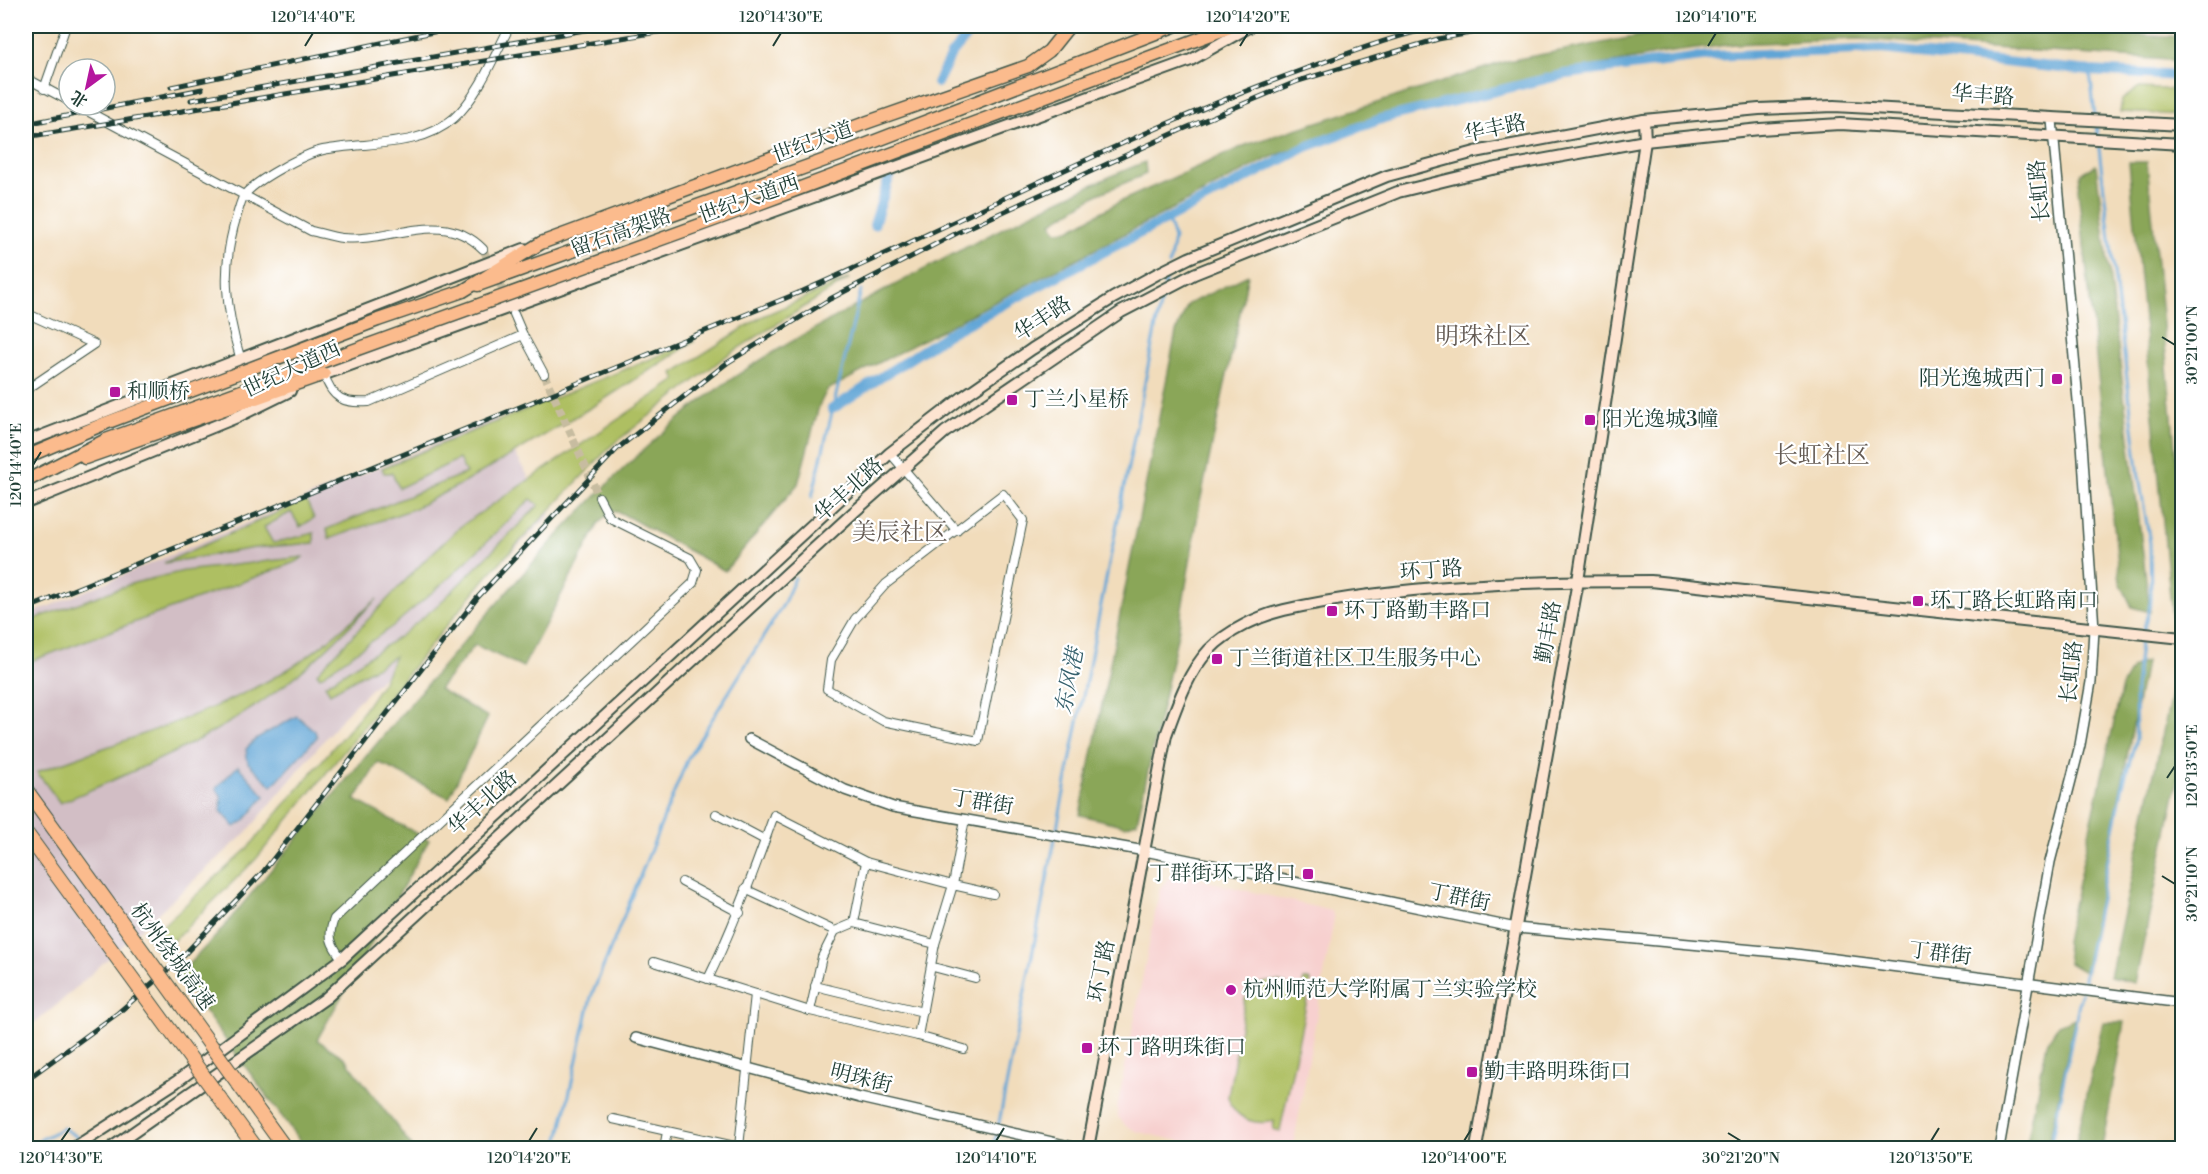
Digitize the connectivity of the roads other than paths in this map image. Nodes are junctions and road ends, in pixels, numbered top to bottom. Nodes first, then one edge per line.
1 (66, 26) edge
2 (510, 26) edge
3 (1070, 26) edge
4 (1174, 26) edge
5 (1233, 26) edge
6 (1251, 26) edge
7 (26, 78) edge
8 (44, 89) junction
9 (57, 95) edge
10 (99, 117) edge
11 (1644, 120) junction
12 (2052, 120) junction
13 (2182, 125) edge
14 (2053, 138) junction
15 (1645, 141) junction
16 (2182, 144) edge
17 (244, 194) junction
18 (646, 224) junction
19 (589, 225) junction
20 (541, 243) junction
21 (483, 249) tunnel mouth
22 (463, 291) junction
23 (26, 313) edge
24 (514, 314) dead end
25 (523, 335) junction
26 (240, 357) junction
27 (324, 374) junction
28 (544, 374) tunnel mouth
29 (26, 390) edge
30 (26, 441) edge
31 (890, 453) junction
32 (26, 457) edge
33 (903, 468) junction
34 (38, 474) junction
35 (26, 481) edge
36 (600, 497) tunnel mouth
37 (26, 503) edge
38 (957, 531) junction
39 (1578, 581) junction
40 (2094, 629) junction
41 (2182, 638) edge
42 (749, 739) dead end
43 (26, 790) edge
44 (716, 814) dead end
45 (964, 819) junction
46 (26, 833) edge
47 (765, 840) junction
48 (1145, 851) junction
49 (866, 862) junction
50 (682, 882) dead end
51 (953, 885) junction
52 (745, 889) junction
53 (993, 894) dead end
54 (740, 913) junction
55 (854, 923) junction
56 (1516, 928) junction
57 (835, 931) junction
58 (936, 944) junction
59 (342, 959) junction
60 (654, 962) dead end
61 (933, 967) junction
62 (975, 978) dead end
63 (708, 979) junction
64 (2030, 984) junction
65 (815, 986) junction
66 (755, 994) junction
67 (2182, 1003) edge
68 (810, 1011) junction
69 (923, 1012) junction
70 (918, 1036) junction
71 (636, 1038) dead end
72 (964, 1049) dead end
73 (747, 1068) junction
74 (613, 1119) dead end
75 (667, 1132) junction
76 (114, 1147) edge
77 (742, 1148) edge
78 (75, 1149) edge
79 (256, 1149) edge
80 (285, 1149) edge
81 (664, 1149) edge
82 (1078, 1149) edge
83 (1088, 1149) edge
84 (1476, 1149) edge
85 (1999, 1149) edge

1 - 8 street
2 - 17 street
3 - 19 main road
4 - 18 main road, 世纪大道
5 - 34 main road, 留石高架路
6 - 27 main road, 世纪大道西
7 - 8 street
8 - 9 street
10 - 17 street
11 - 12 main road, 华丰路
11 - 15 main road, 勤丰路
11 - 31 main road, 华丰路
12 - 13 main road, 华丰路
12 - 14 street, 长虹路
14 - 15 main road, 华丰路
14 - 16 main road, 华丰路
14 - 40 street, 长虹路
15 - 33 main road, 华丰路
15 - 39 main road, 勤丰路
17 - 21 street
17 - 26 street
18 - 19 main road
18 - 22 main road, 世纪大道
19 - 20 main road
20 - 22 main road
20 - 26 main road, 世纪大道西
22 - 32 main road
23 - 29 street
24 - 25 street
25 - 27 street
25 - 28 street
26 - 30 main road, 世纪大道西
27 - 34 main road
27 - 37 main road, 世纪大道西
31 - 33 street
31 - 59 main road, 华丰北路
33 - 38 street
33 - 76 main road, 华丰北路
34 - 35 main road, 留石高架路
36 - 59 street
38 - 38 street
39 - 40 main road, 环丁路
39 - 48 main road, 环丁路
39 - 56 main road, 勤丰路
40 - 41 main road, 环丁路
40 - 64 street, 长虹路
42 - 45 street, 丁群街
43 - 80 highway, 杭州绕城高速, bridge
44 - 47 street
45 - 48 street, 丁群街
45 - 51 street
46 - 79 highway, bridge
47 - 49 street
47 - 52 street
48 - 56 street, 丁群街
48 - 83 main road, 环丁路
49 - 51 street
49 - 55 street
50 - 54 street
51 - 53 street
51 - 58 street
52 - 54 street
52 - 57 street
54 - 63 street
55 - 57 street
55 - 58 street
56 - 64 street, 丁群街
56 - 84 main road, 勤丰路
57 - 65 street
58 - 61 street
59 - 78 main road, 华丰北路
60 - 63 street
61 - 62 street
61 - 69 street
63 - 66 street
64 - 67 street, 丁群街
64 - 85 street, 长虹路
65 - 68 street
65 - 69 street
66 - 68 street
66 - 73 street
68 - 70 street
69 - 70 street
70 - 72 street
71 - 73 street, 明珠街
73 - 77 street
73 - 82 street, 明珠街
74 - 75 street
75 - 77 street
75 - 81 street

